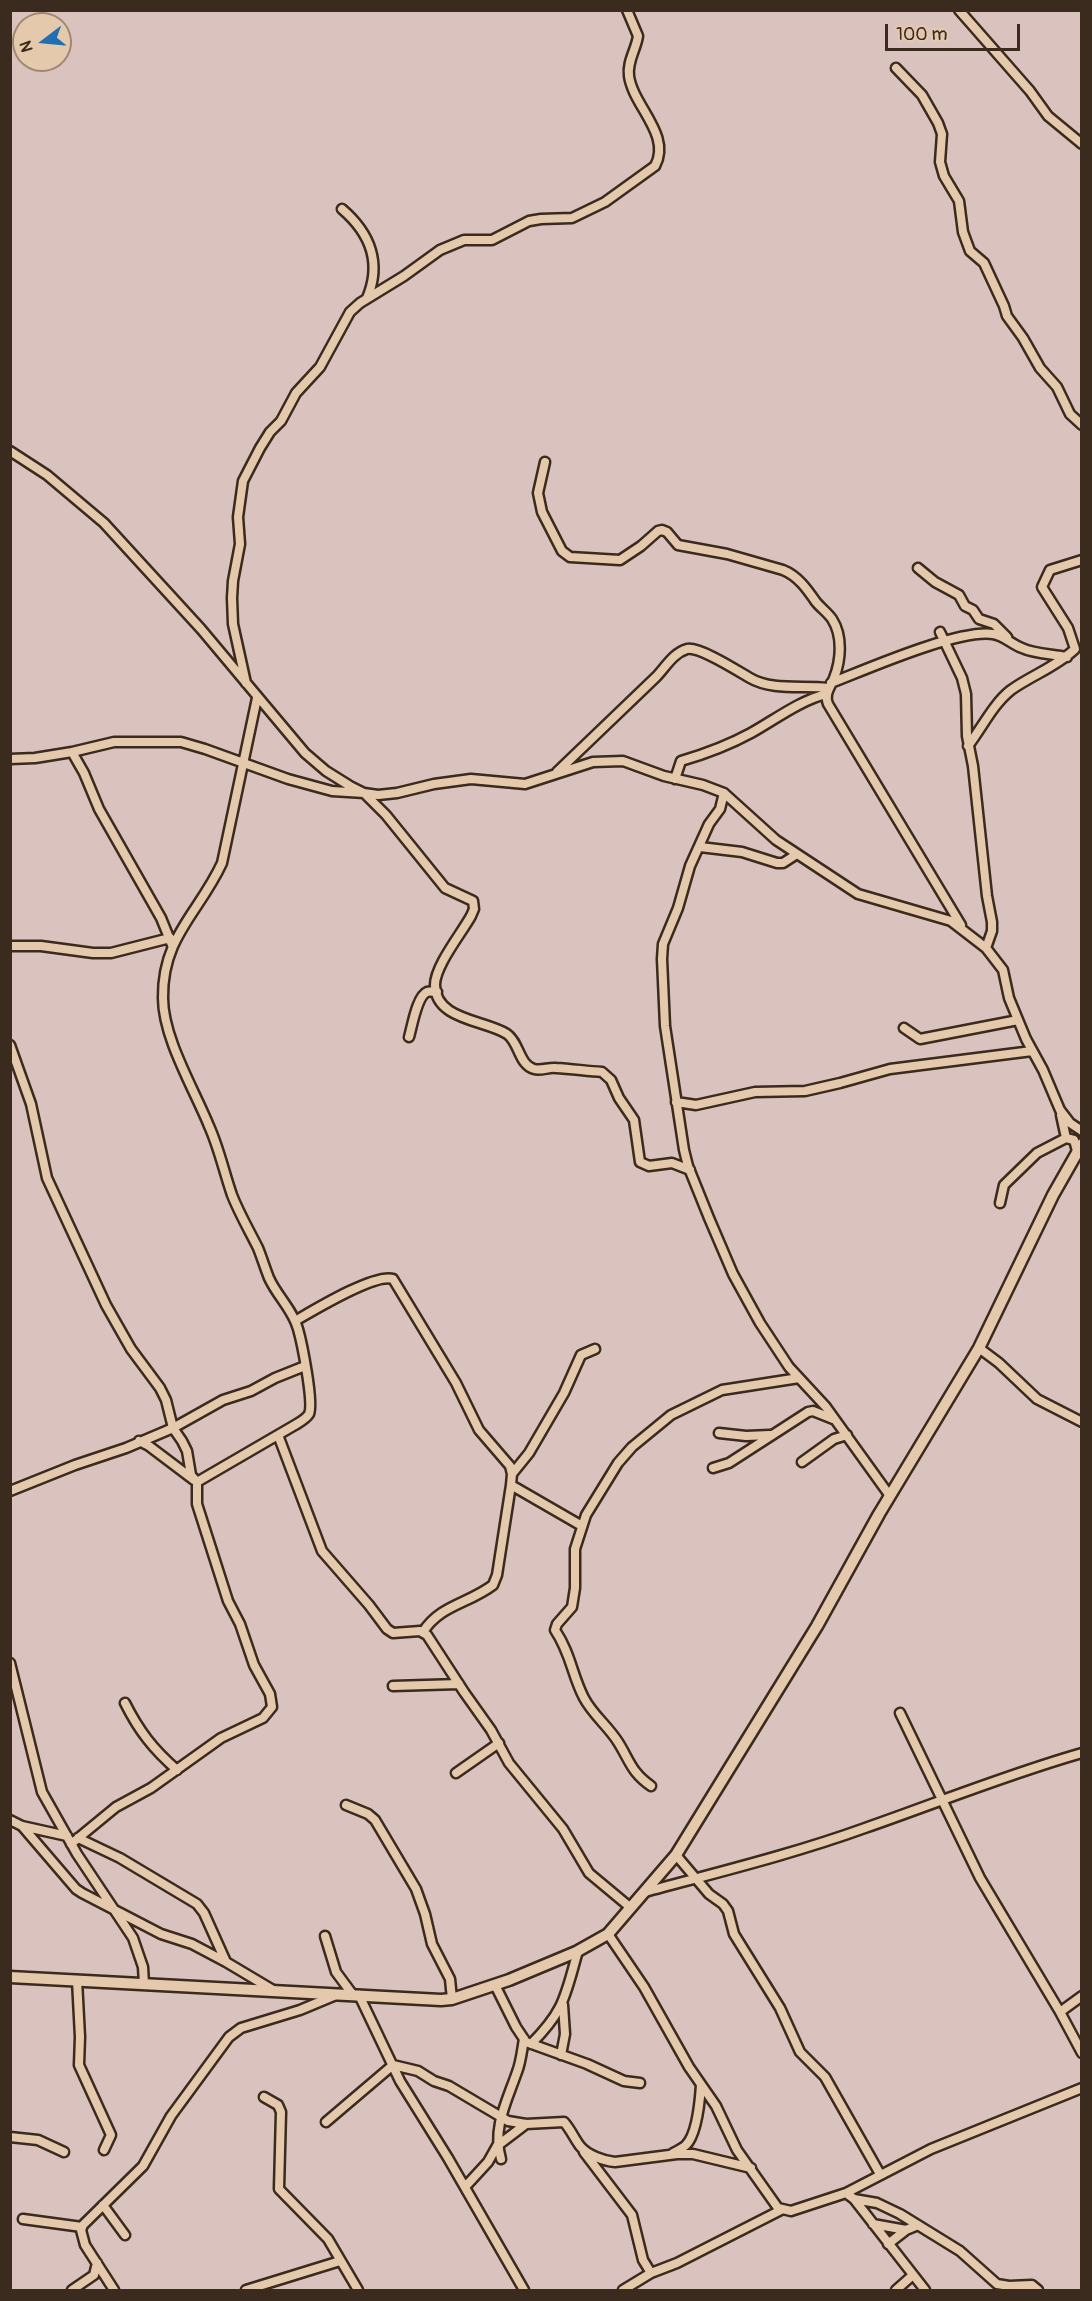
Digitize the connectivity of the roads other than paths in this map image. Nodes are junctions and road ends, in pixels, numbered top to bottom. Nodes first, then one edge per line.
1 (627, 10) edge
2 (959, 10) edge
3 (896, 68) dead end
4 (1082, 144) edge
5 (342, 209) dead end
6 (368, 298) junction
7 (1080, 422) edge
8 (10, 452) edge
9 (545, 462) dead end
10 (1082, 560) edge
11 (918, 568) dead end
12 (940, 632) dead end
13 (944, 642) junction
14 (1011, 642) junction
15 (1078, 650) edge
16 (1067, 657) junction
17 (246, 684) junction
18 (829, 688) junction
19 (257, 698) junction
20 (968, 746) junction
21 (72, 752) junction
22 (10, 759) edge
23 (243, 763) junction
24 (554, 775) junction
25 (675, 779) junction
26 (364, 793) junction
27 (724, 793) junction
28 (700, 847) junction
29 (797, 854) junction
30 (962, 928) junction
31 (171, 942) junction
32 (10, 946) edge
33 (986, 948) junction
34 (436, 992) junction
35 (1018, 1020) junction
36 (904, 1028) dead end
37 (409, 1037) dead end
38 (10, 1045) edge
39 (1032, 1051) junction
40 (676, 1102) junction
41 (1060, 1110) junction
42 (1082, 1131) edge
43 (1066, 1137) junction
44 (1079, 1147) edge
45 (690, 1170) junction
46 (1000, 1203) dead end
47 (295, 1321) junction
48 (979, 1348) junction
49 (595, 1349) dead end
50 (306, 1366) junction
51 (799, 1378) junction
52 (836, 1420) junction
53 (1082, 1422) edge
54 (173, 1428) junction
55 (720, 1433) dead end
56 (279, 1435) junction
57 (770, 1435) junction
58 (847, 1435) junction
59 (139, 1441) junction
60 (802, 1462) dead end
61 (713, 1468) dead end
62 (512, 1474) junction
63 (197, 1482) junction
64 (511, 1485) junction
65 (10, 1491) edge
66 (890, 1496) junction
67 (582, 1526) junction
68 (423, 1632) junction
69 (10, 1663) edge
70 (459, 1684) junction
71 (393, 1686) dead end
72 (125, 1703) dead end
73 (900, 1713) dead end
74 (499, 1743) junction
75 (1082, 1753) edge
76 (177, 1770) junction
77 (456, 1773) dead end
78 (651, 1786) dead end
79 (943, 1800) junction
80 (346, 1805) dead end
81 (10, 1820) edge
82 (22, 1826) junction
83 (72, 1839) junction
84 (676, 1855) junction
85 (697, 1878) junction
86 (645, 1892) junction
87 (112, 1908) junction
88 (632, 1908) junction
89 (608, 1934) junction
90 (324, 1936) dead end
91 (578, 1951) junction
92 (226, 1962) junction
93 (10, 1977) edge
94 (77, 1980) junction
95 (144, 1984) junction
96 (495, 1985) junction
97 (273, 1990) junction
98 (339, 1994) junction
99 (356, 1995) junction
100 (1082, 1996) edge
101 (452, 1999) junction
102 (563, 2002) junction
103 (1060, 2012) junction
104 (527, 2042) junction
105 (1082, 2053) edge
106 (561, 2055) junction
107 (393, 2065) junction
108 (640, 2082) dead end
109 (701, 2085) junction
110 (1082, 2088) edge
111 (264, 2097) dead end
112 (501, 2118) junction
113 (326, 2122) dead end
114 (526, 2124) junction
115 (10, 2137) edge
116 (497, 2146) junction
117 (582, 2149) junction
118 (104, 2150) dead end
119 (64, 2152) dead end
120 (670, 2155) junction
121 (501, 2159) dead end
122 (590, 2160) junction
123 (607, 2162) junction
124 (751, 2168) junction
125 (880, 2174) junction
126 (465, 2187) junction
127 (846, 2193) junction
128 (854, 2199) junction
129 (103, 2205) junction
130 (781, 2210) junction
131 (23, 2219) dead end
132 (873, 2224) junction
133 (918, 2225) junction
134 (82, 2227) junction
135 (906, 2230) junction
136 (126, 2235) dead end
137 (888, 2244) junction
138 (340, 2261) junction
139 (97, 2262) junction
140 (651, 2272) junction
141 (913, 2275) junction
142 (72, 2290) edge
143 (114, 2290) edge
144 (246, 2290) edge
145 (358, 2290) edge
146 (524, 2290) edge
147 (623, 2290) edge
148 (896, 2290) edge
149 (925, 2290) edge
150 (1038, 2290) edge

1 - 6 street
2 - 4 street
3 - 7 street
5 - 6 street
6 - 17 street
8 - 17 street
9 - 18 street
10 - 15 street
11 - 14 street
12 - 13 street
13 - 14 street
13 - 18 street
13 - 20 street
14 - 16 street
15 - 16 street
16 - 20 street
17 - 19 street
18 - 24 street
18 - 25 street
18 - 30 street
19 - 23 street
19 - 26 street
20 - 33 street
21 - 22 street
21 - 23 street
21 - 31 street
23 - 26 street
23 - 31 street
24 - 25 street
24 - 26 street
25 - 27 street
26 - 34 street
27 - 28 street
27 - 29 street
28 - 29 street
28 - 40 street
29 - 30 street
30 - 33 street
31 - 32 street
31 - 47 street
33 - 35 street
34 - 37 street
34 - 45 street
35 - 36 street
35 - 39 street
38 - 54 street
39 - 40 street
39 - 41 street
40 - 45 street
41 - 42 street
41 - 43 street
43 - 44 street
43 - 46 street
44 - 48 street
45 - 51 street
47 - 50 street
47 - 62 street
48 - 53 street
48 - 66 street
49 - 62 street
50 - 54 street
50 - 56 street
51 - 52 street
51 - 67 street
52 - 57 street
52 - 58 street
54 - 59 street
54 - 63 street
55 - 57 street
56 - 63 street
56 - 68 street
57 - 61 street
58 - 60 street
58 - 66 street
59 - 63 street
59 - 65 street
62 - 64 street
63 - 76 street
64 - 67 street
64 - 68 street
66 - 84 street
67 - 78 street
68 - 70 street
69 - 83 street
70 - 71 street
70 - 74 street
72 - 76 street
73 - 79 street
74 - 77 street
74 - 88 street
75 - 79 street
76 - 83 street
79 - 85 street
79 - 103 street
80 - 101 street
81 - 82 street
82 - 83 street
82 - 87 street
83 - 87 street
83 - 92 street
84 - 85 street
84 - 86 street
85 - 86 street
85 - 125 street
86 - 88 street
87 - 92 street
87 - 95 street
88 - 89 street
89 - 91 street
89 - 109 street
90 - 99 street
91 - 96 street
91 - 102 street
92 - 97 street
93 - 94 street
94 - 95 street
94 - 118 street
95 - 97 street
96 - 101 street
96 - 104 street
97 - 98 street
98 - 99 street
98 - 129 street
99 - 101 street
99 - 107 street
100 - 103 street
102 - 104 street
102 - 106 street
103 - 105 street
104 - 106 street
104 - 112 street
106 - 108 street
107 - 112 street
107 - 113 street
107 - 126 street
109 - 120 street
109 - 124 street
110 - 125 street
111 - 138 street
112 - 114 street
112 - 116 street
114 - 116 street
114 - 117 street
115 - 119 street
116 - 121 street
116 - 126 street
117 - 122 street
117 - 123 street
120 - 123 street
120 - 124 street
122 - 123 street
122 - 140 street
124 - 130 street
125 - 127 street
126 - 146 street
127 - 128 street
127 - 130 street
128 - 132 street
128 - 133 street
129 - 134 street
129 - 136 street
130 - 140 street
131 - 134 street
132 - 135 street
132 - 137 street
133 - 135 street
133 - 150 street
134 - 139 street
135 - 137 street
137 - 141 street
138 - 144 street
138 - 145 street
139 - 142 street
139 - 143 street
140 - 147 street
141 - 148 street
141 - 149 street

